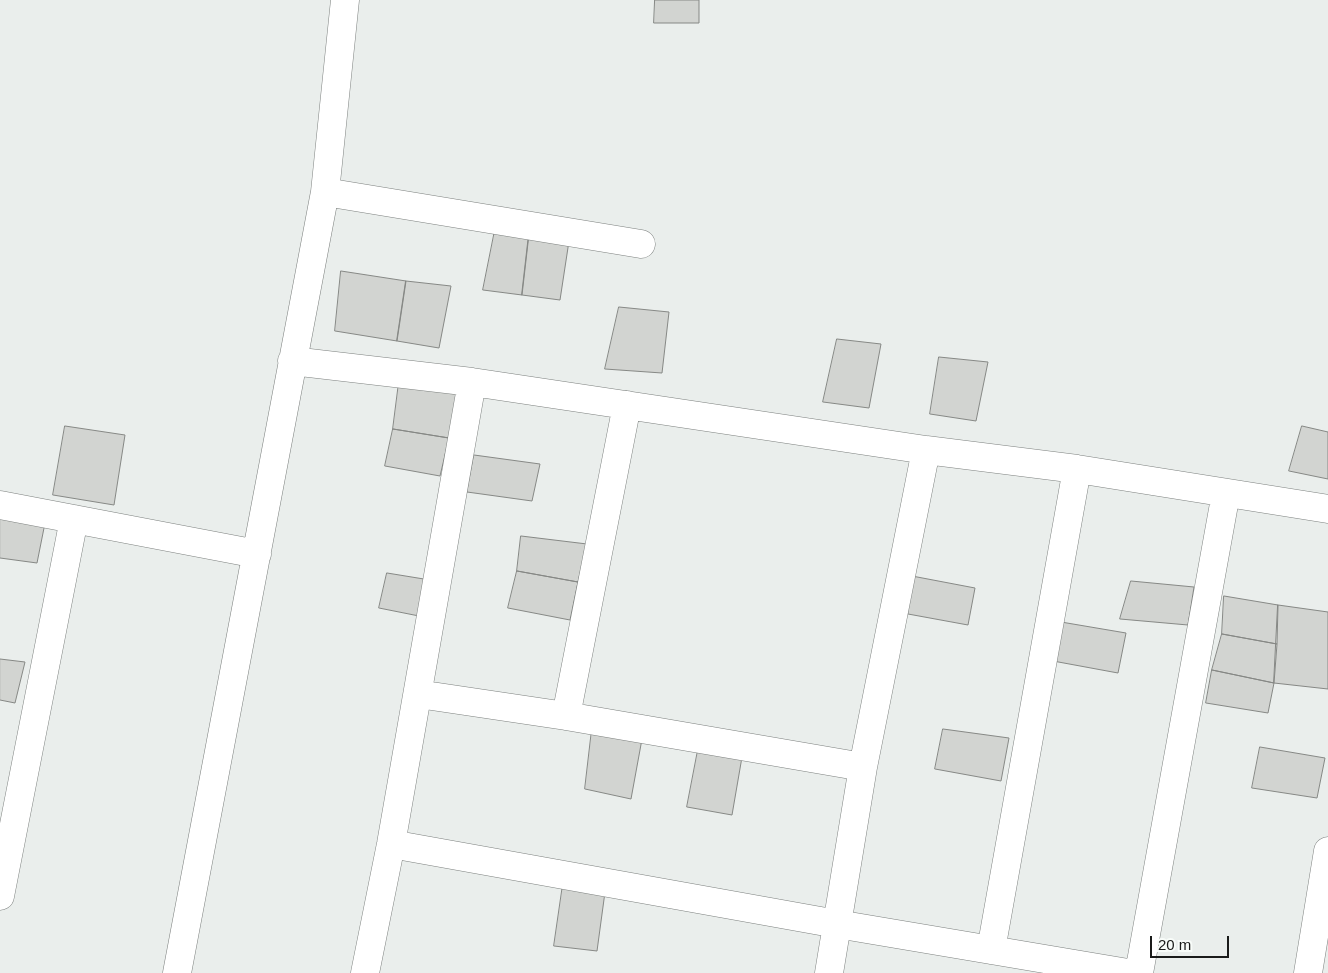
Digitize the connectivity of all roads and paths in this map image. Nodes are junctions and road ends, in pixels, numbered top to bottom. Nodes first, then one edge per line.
1 (345, 0) edge
2 (325, 192) junction
3 (641, 244) dead end
4 (292, 361) junction
5 (472, 382) junction
6 (627, 405) junction
7 (926, 450) junction
8 (1078, 469) junction
9 (1226, 493) junction
10 (0, 505) edge
11 (1328, 509) edge
12 (74, 519) junction
13 (257, 554) junction
14 (418, 694) junction
15 (566, 716) junction
16 (863, 768) junction
17 (391, 844) junction
18 (1328, 851) edge
19 (0, 896) edge
20 (838, 924) junction
21 (990, 950) junction
22 (1316, 961) edge
23 (177, 973) edge
24 (365, 973) edge
25 (829, 973) edge
26 (1128, 973) edge
27 (1139, 973) edge

1 - 2 street
2 - 3 street
2 - 4 street
4 - 5 street
4 - 13 street
5 - 6 street
5 - 14 street
6 - 7 street
6 - 15 street
7 - 8 street
7 - 16 street
8 - 9 street
8 - 21 street
9 - 11 street
9 - 27 street
10 - 12 street
12 - 13 street
12 - 19 street
13 - 23 street
14 - 15 street
14 - 17 street
15 - 16 street
16 - 20 street
17 - 20 street
17 - 24 street
18 - 22 street
20 - 21 street
20 - 25 street
21 - 26 street

